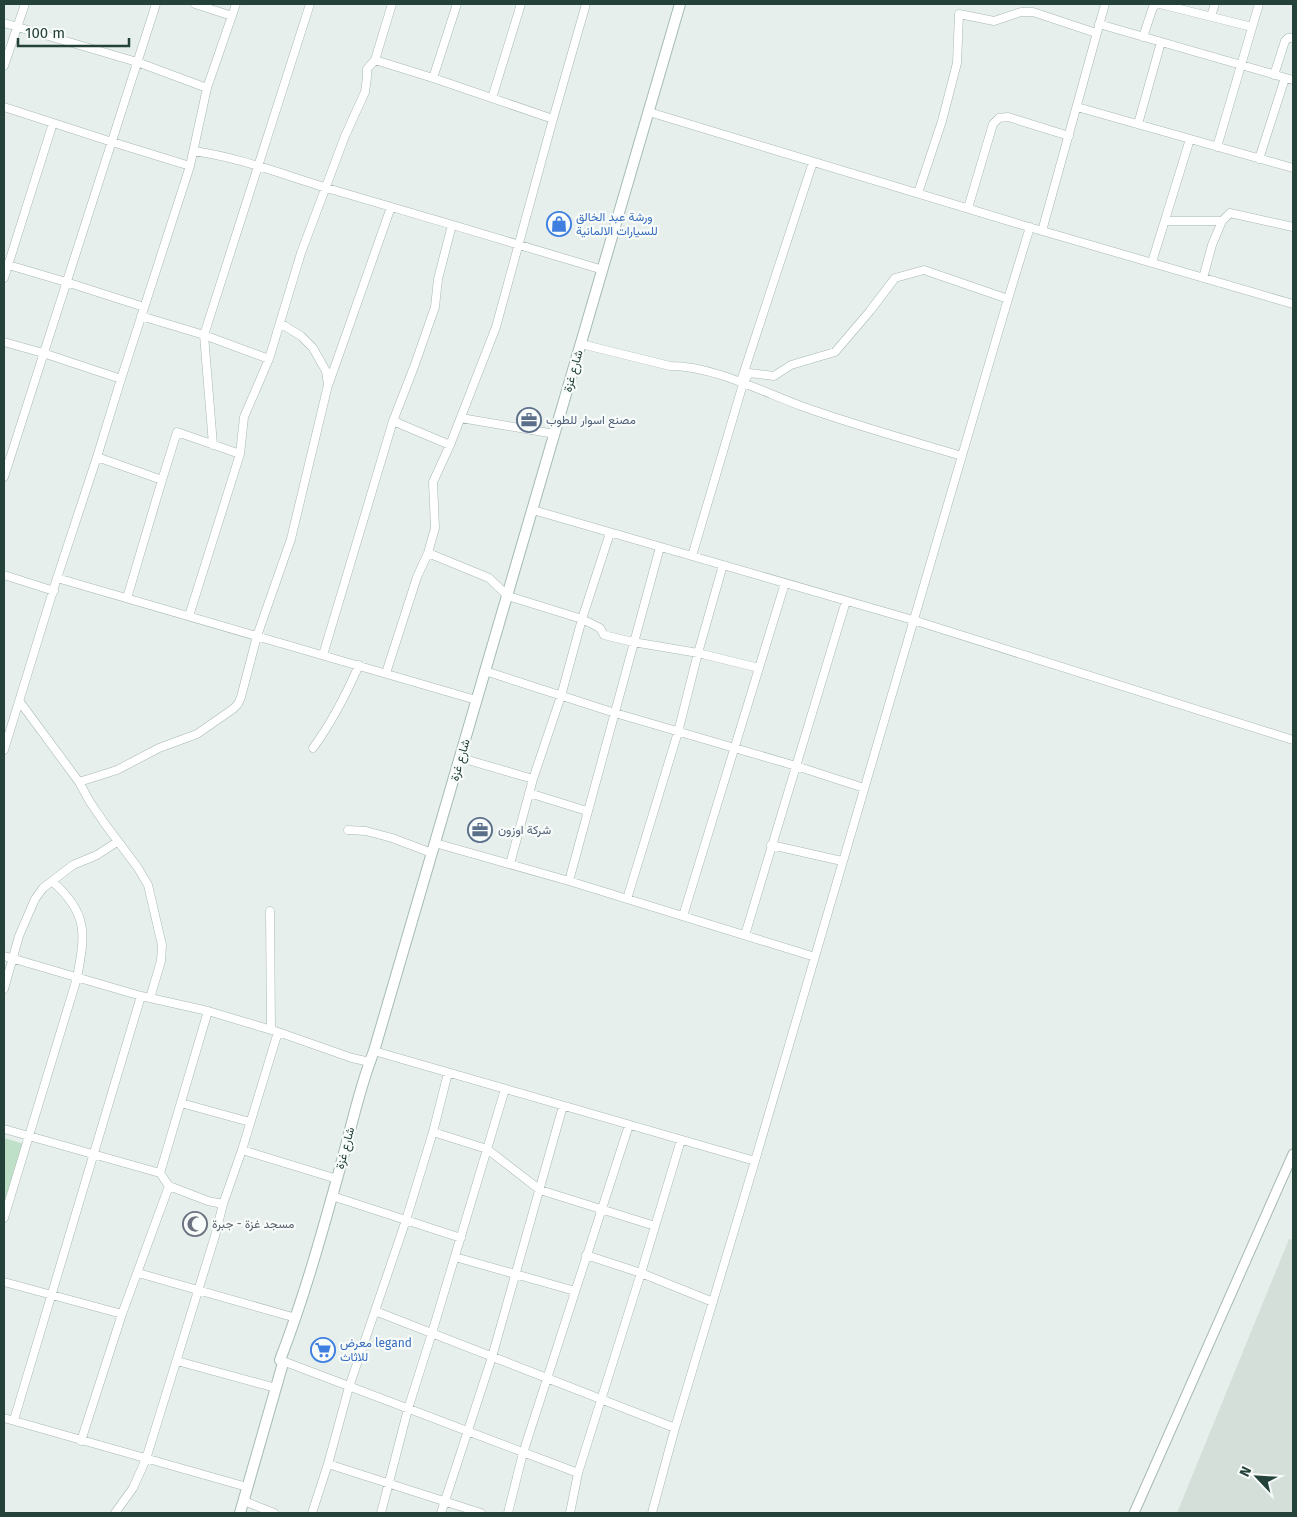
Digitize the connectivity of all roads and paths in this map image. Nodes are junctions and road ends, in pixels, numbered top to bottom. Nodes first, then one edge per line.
1 (25, 4) edge
2 (156, 4) edge
3 (194, 4) edge
4 (236, 4) edge
5 (310, 4) edge
6 (392, 4) edge
7 (457, 4) edge
8 (521, 4) edge
9 (586, 4) edge
10 (680, 4) edge
11 (1105, 4) edge
12 (1159, 4) edge
13 (1215, 4) edge
14 (1259, 4) edge
15 (232, 16) junction
16 (1211, 16) junction
17 (4, 23) edge
18 (1099, 24) junction
19 (17, 27) junction
20 (1252, 27) junction
21 (1096, 34) junction
22 (1143, 37) junction
23 (1293, 38) edge
24 (1161, 42) junction
25 (375, 60) junction
26 (137, 62) junction
27 (1242, 65) junction
28 (4, 66) edge
29 (1274, 74) junction
30 (433, 78) junction
31 (1289, 79) edge
32 (208, 88) junction
33 (492, 98) junction
34 (4, 107) edge
35 (1077, 107) junction
36 (649, 112) junction
37 (552, 119) junction
38 (53, 123) junction
39 (1138, 124) junction
40 (1068, 136) junction
41 (1190, 139) junction
42 (112, 142) junction
43 (1218, 147) junction
44 (194, 151) junction
45 (1259, 159) junction
46 (814, 162) junction
47 (258, 165) junction
48 (190, 166) junction
49 (1293, 168) edge
50 (326, 188) junction
51 (918, 193) junction
52 (391, 207) junction
53 (968, 208) junction
54 (1165, 221) junction
55 (1222, 221) junction
56 (452, 225) junction
57 (1030, 227) junction
58 (1293, 227) edge
59 (1042, 231) junction
60 (519, 244) junction
61 (1152, 262) junction
62 (6, 264) edge
63 (603, 270) junction
64 (4, 278) edge
65 (1203, 278) junction
66 (66, 282) junction
67 (1008, 299) junction
68 (1293, 304) edge
69 (144, 307) junction
70 (141, 316) junction
71 (280, 323) junction
72 (204, 335) junction
73 (4, 342) edge
74 (581, 344) junction
75 (43, 353) junction
76 (269, 359) junction
77 (120, 379) junction
78 (741, 383) junction
79 (328, 385) junction
80 (461, 418) junction
81 (393, 421) junction
82 (555, 434) junction
83 (213, 445) junction
84 (450, 445) junction
85 (240, 454) junction
86 (962, 456) junction
87 (98, 457) junction
88 (4, 477) edge
89 (162, 480) junction
90 (533, 510) junction
91 (610, 532) junction
92 (660, 547) junction
93 (428, 553) junction
94 (692, 556) junction
95 (723, 565) junction
96 (4, 575) edge
97 (57, 578) junction
98 (785, 583) junction
99 (54, 591) junction
100 (508, 596) junction
101 (127, 598) junction
102 (846, 601) junction
103 (188, 616) junction
104 (582, 620) junction
105 (913, 620) junction
106 (257, 636) junction
107 (634, 642) junction
108 (698, 653) junction
109 (322, 655) junction
110 (359, 665) junction
111 (759, 668) junction
112 (485, 671) junction
113 (386, 673) junction
114 (561, 696) junction
115 (476, 700) junction
116 (20, 702) junction
117 (615, 713) junction
118 (678, 732) junction
119 (1293, 740) edge
120 (313, 748) dead end
121 (734, 749) junction
122 (4, 750) edge
123 (461, 758) junction
124 (796, 766) junction
125 (533, 779) junction
126 (79, 782) junction
127 (864, 788) junction
128 (529, 793) junction
129 (588, 812) junction
130 (348, 830) dead end
131 (117, 842) junction
132 (435, 843) junction
133 (771, 845) junction
134 (432, 853) junction
135 (842, 860) junction
136 (510, 864) junction
137 (569, 881) junction
138 (53, 882) junction
139 (627, 899) junction
140 (270, 911) dead end
141 (683, 916) junction
142 (745, 935) junction
143 (4, 956) edge
144 (815, 957) junction
145 (12, 960) junction
146 (77, 978) junction
147 (4, 989) edge
148 (141, 996) junction
149 (150, 998) junction
150 (208, 1011) junction
151 (274, 1031) junction
152 (374, 1051) junction
153 (370, 1062) junction
154 (448, 1072) junction
155 (505, 1089) junction
156 (182, 1103) junction
157 (563, 1106) junction
158 (250, 1122) junction
159 (629, 1125) junction
160 (4, 1129) edge
161 (433, 1132) junction
162 (29, 1137) junction
163 (681, 1140) junction
164 (488, 1149) junction
165 (242, 1150) junction
166 (1293, 1154) edge
167 (93, 1155) junction
168 (755, 1161) junction
169 (160, 1173) junction
170 (337, 1179) junction
171 (169, 1186) junction
172 (540, 1190) junction
173 (332, 1196) junction
174 (222, 1204) junction
175 (601, 1209) junction
176 (4, 1218) edge
177 (406, 1220) junction
178 (655, 1226) junction
179 (461, 1238) junction
180 (586, 1255) junction
181 (455, 1257) junction
182 (138, 1273) junction
183 (641, 1273) junction
184 (516, 1274) junction
185 (4, 1282) edge
186 (199, 1290) junction
187 (575, 1291) junction
188 (51, 1295) junction
189 (713, 1302) junction
190 (375, 1311) junction
191 (122, 1314) junction
192 (296, 1318) junction
193 (432, 1333) junction
194 (492, 1357) junction
195 (280, 1360) junction
196 (177, 1361) junction
197 (548, 1378) junction
198 (349, 1387) junction
199 (276, 1388) junction
200 (602, 1399) junction
201 (408, 1409) junction
202 (4, 1418) edge
203 (14, 1420) junction
204 (675, 1428) junction
205 (467, 1431) junction
206 (81, 1441) junction
207 (524, 1453) junction
208 (146, 1459) junction
209 (328, 1464) junction
210 (578, 1473) junction
211 (389, 1484) junction
212 (247, 1487) junction
213 (244, 1501) junction
214 (445, 1502) junction
215 (115, 1513) edge
216 (240, 1513) edge
217 (274, 1513) edge
218 (312, 1513) edge
219 (381, 1513) edge
220 (441, 1513) edge
221 (481, 1513) edge
222 (508, 1513) edge
223 (570, 1513) edge
224 (652, 1513) edge
225 (1134, 1513) edge

1 - 19 street
2 - 26 street
3 - 15 street
4 - 15 street
5 - 47 street
6 - 25 street
7 - 30 street
8 - 33 street
9 - 37 street
10 - 36 main road, شارع غزة
11 - 18 street
12 - 16 street
12 - 22 street
13 - 16 street
14 - 20 street
15 - 32 street
16 - 20 street
17 - 19 street
18 - 21 street
18 - 22 street
19 - 26 street
19 - 28 street
20 - 27 street
21 - 35 street
21 - 51 street
22 - 24 street
23 - 29 street
24 - 27 street
24 - 39 street
25 - 30 street
25 - 50 street
26 - 32 street
26 - 42 street
27 - 29 street
27 - 43 street
29 - 31 street
30 - 33 street
31 - 45 street
32 - 44 street
33 - 37 street
34 - 38 street
35 - 39 street
35 - 40 street
36 - 46 street
36 - 63 main road, شارع غزة
37 - 60 street
38 - 42 street
38 - 62 street
39 - 41 street
40 - 53 street
40 - 59 street
41 - 43 street
41 - 54 street
42 - 48 street
42 - 66 street
43 - 45 street
44 - 47 street
44 - 48 street
45 - 49 street
46 - 51 street
46 - 78 street
47 - 50 street
47 - 72 street
48 - 69 street
50 - 52 street
50 - 71 street
51 - 53 street
52 - 56 street
52 - 79 street
53 - 57 street
54 - 55 street
54 - 61 street
55 - 58 street
55 - 65 street
56 - 60 street
56 - 81 street
57 - 59 street
57 - 67 street
59 - 61 street
60 - 63 street
60 - 80 street
61 - 65 street
62 - 64 street
62 - 66 street
63 - 74 main road, شارع غزة
65 - 68 street
66 - 69 street
66 - 75 street
67 - 78 street
67 - 86 street
69 - 70 street
70 - 72 street
70 - 77 street
71 - 76 street
71 - 79 street
72 - 76 street
72 - 83 street
73 - 75 street
74 - 78 street
74 - 82 main road, شارع غزة
75 - 77 street
75 - 88 street
76 - 85 street
77 - 87 street
78 - 86 street
78 - 94 street
79 - 106 street
80 - 82 street
80 - 84 street
81 - 84 street
81 - 109 street
82 - 90 main road, شارع غزة
83 - 85 street
83 - 89 street
84 - 93 street
85 - 103 street
86 - 105 street
87 - 89 street
87 - 97 street
89 - 101 street
90 - 91 street
90 - 100 main road, شارع غزة
91 - 92 street
91 - 104 street
92 - 94 street
92 - 107 street
93 - 100 street
93 - 113 street
94 - 95 street
95 - 98 street
95 - 108 street
96 - 99 street
97 - 99 street
97 - 101 street
98 - 102 street
98 - 111 street
99 - 116 street
100 - 104 street
100 - 112 main road, شارع غزة
101 - 103 street
102 - 105 street
102 - 124 street
103 - 106 street
104 - 107 street
104 - 114 street
105 - 119 street
105 - 127 street
106 - 109 street
106 - 126 street
107 - 108 street
107 - 117 street
108 - 111 street
108 - 118 street
109 - 110 street
110 - 113 street
110 - 120 street
111 - 121 street
112 - 114 street
112 - 115 main road, شارع غزة
113 - 115 street
114 - 117 street
114 - 125 street
115 - 123 main road, شارع غزة
116 - 122 street
116 - 126 street
117 - 118 street
117 - 129 street
118 - 121 street
118 - 139 street
121 - 124 street
121 - 141 street
123 - 125 street
123 - 132 main road, شارع غزة
124 - 127 street
124 - 133 street
125 - 128 street
126 - 131 street
127 - 135 street
128 - 129 street
128 - 136 street
129 - 137 street
130 - 134 street
131 - 138 street
131 - 149 street
132 - 134 main road, شارع غزة
132 - 136 street
133 - 135 street
133 - 142 street
134 - 152 main road, شارع غزة
135 - 144 street
136 - 137 street
137 - 139 street
138 - 145 street
138 - 146 street
139 - 141 street
140 - 151 street
141 - 142 street
142 - 144 street
143 - 145 street
144 - 168 street
145 - 146 street
145 - 147 street
146 - 148 street
146 - 162 street
148 - 149 street
148 - 167 street
149 - 150 street
150 - 151 street
150 - 156 street
151 - 153 street
151 - 158 street
152 - 153 main road, شارع غزة
152 - 154 street
153 - 170 main road, شارع غزة
154 - 155 street
154 - 161 street
155 - 157 street
155 - 164 street
156 - 158 street
156 - 169 street
157 - 159 street
157 - 172 street
158 - 165 street
159 - 163 street
159 - 175 street
160 - 162 street
161 - 164 street
161 - 177 street
162 - 167 street
162 - 176 street
163 - 168 street
163 - 178 street
164 - 172 street
164 - 179 street
165 - 170 street
165 - 174 street
166 - 225 street
167 - 169 street
167 - 188 street
168 - 189 street
169 - 171 street
170 - 173 main road, شارع غزة
171 - 174 street
171 - 182 street
172 - 175 street
172 - 184 street
173 - 177 street
173 - 192 main road, شارع غزة
174 - 186 street
175 - 178 street
175 - 180 street
177 - 179 street
177 - 190 street
178 - 183 street
179 - 181 street
180 - 183 street
180 - 187 street
181 - 184 street
181 - 193 street
182 - 186 street
182 - 191 street
183 - 189 street
183 - 200 street
184 - 187 street
184 - 194 street
185 - 188 street
186 - 192 street
186 - 196 street
187 - 197 street
188 - 191 street
188 - 203 street
189 - 204 street
190 - 193 street
190 - 198 street
191 - 206 street
192 - 195 main road, شارع غزة
193 - 194 street
193 - 201 street
194 - 197 street
194 - 205 street
195 - 198 street
195 - 199 main road, شارع غزة
196 - 199 street
196 - 208 street
197 - 200 street
197 - 207 street
198 - 201 street
198 - 209 street
199 - 212 main road, شارع غزة
200 - 204 street
200 - 210 street
201 - 205 street
201 - 211 street
202 - 203 street
203 - 206 street
204 - 224 street
205 - 207 street
205 - 214 street
206 - 208 street
207 - 210 street
207 - 222 street
208 - 212 street
208 - 215 street
209 - 211 street
209 - 218 street
210 - 223 street
211 - 214 street
211 - 219 street
212 - 213 main road, شارع غزة
213 - 216 main road, شارع غزة
213 - 217 street
214 - 220 street
214 - 221 street

